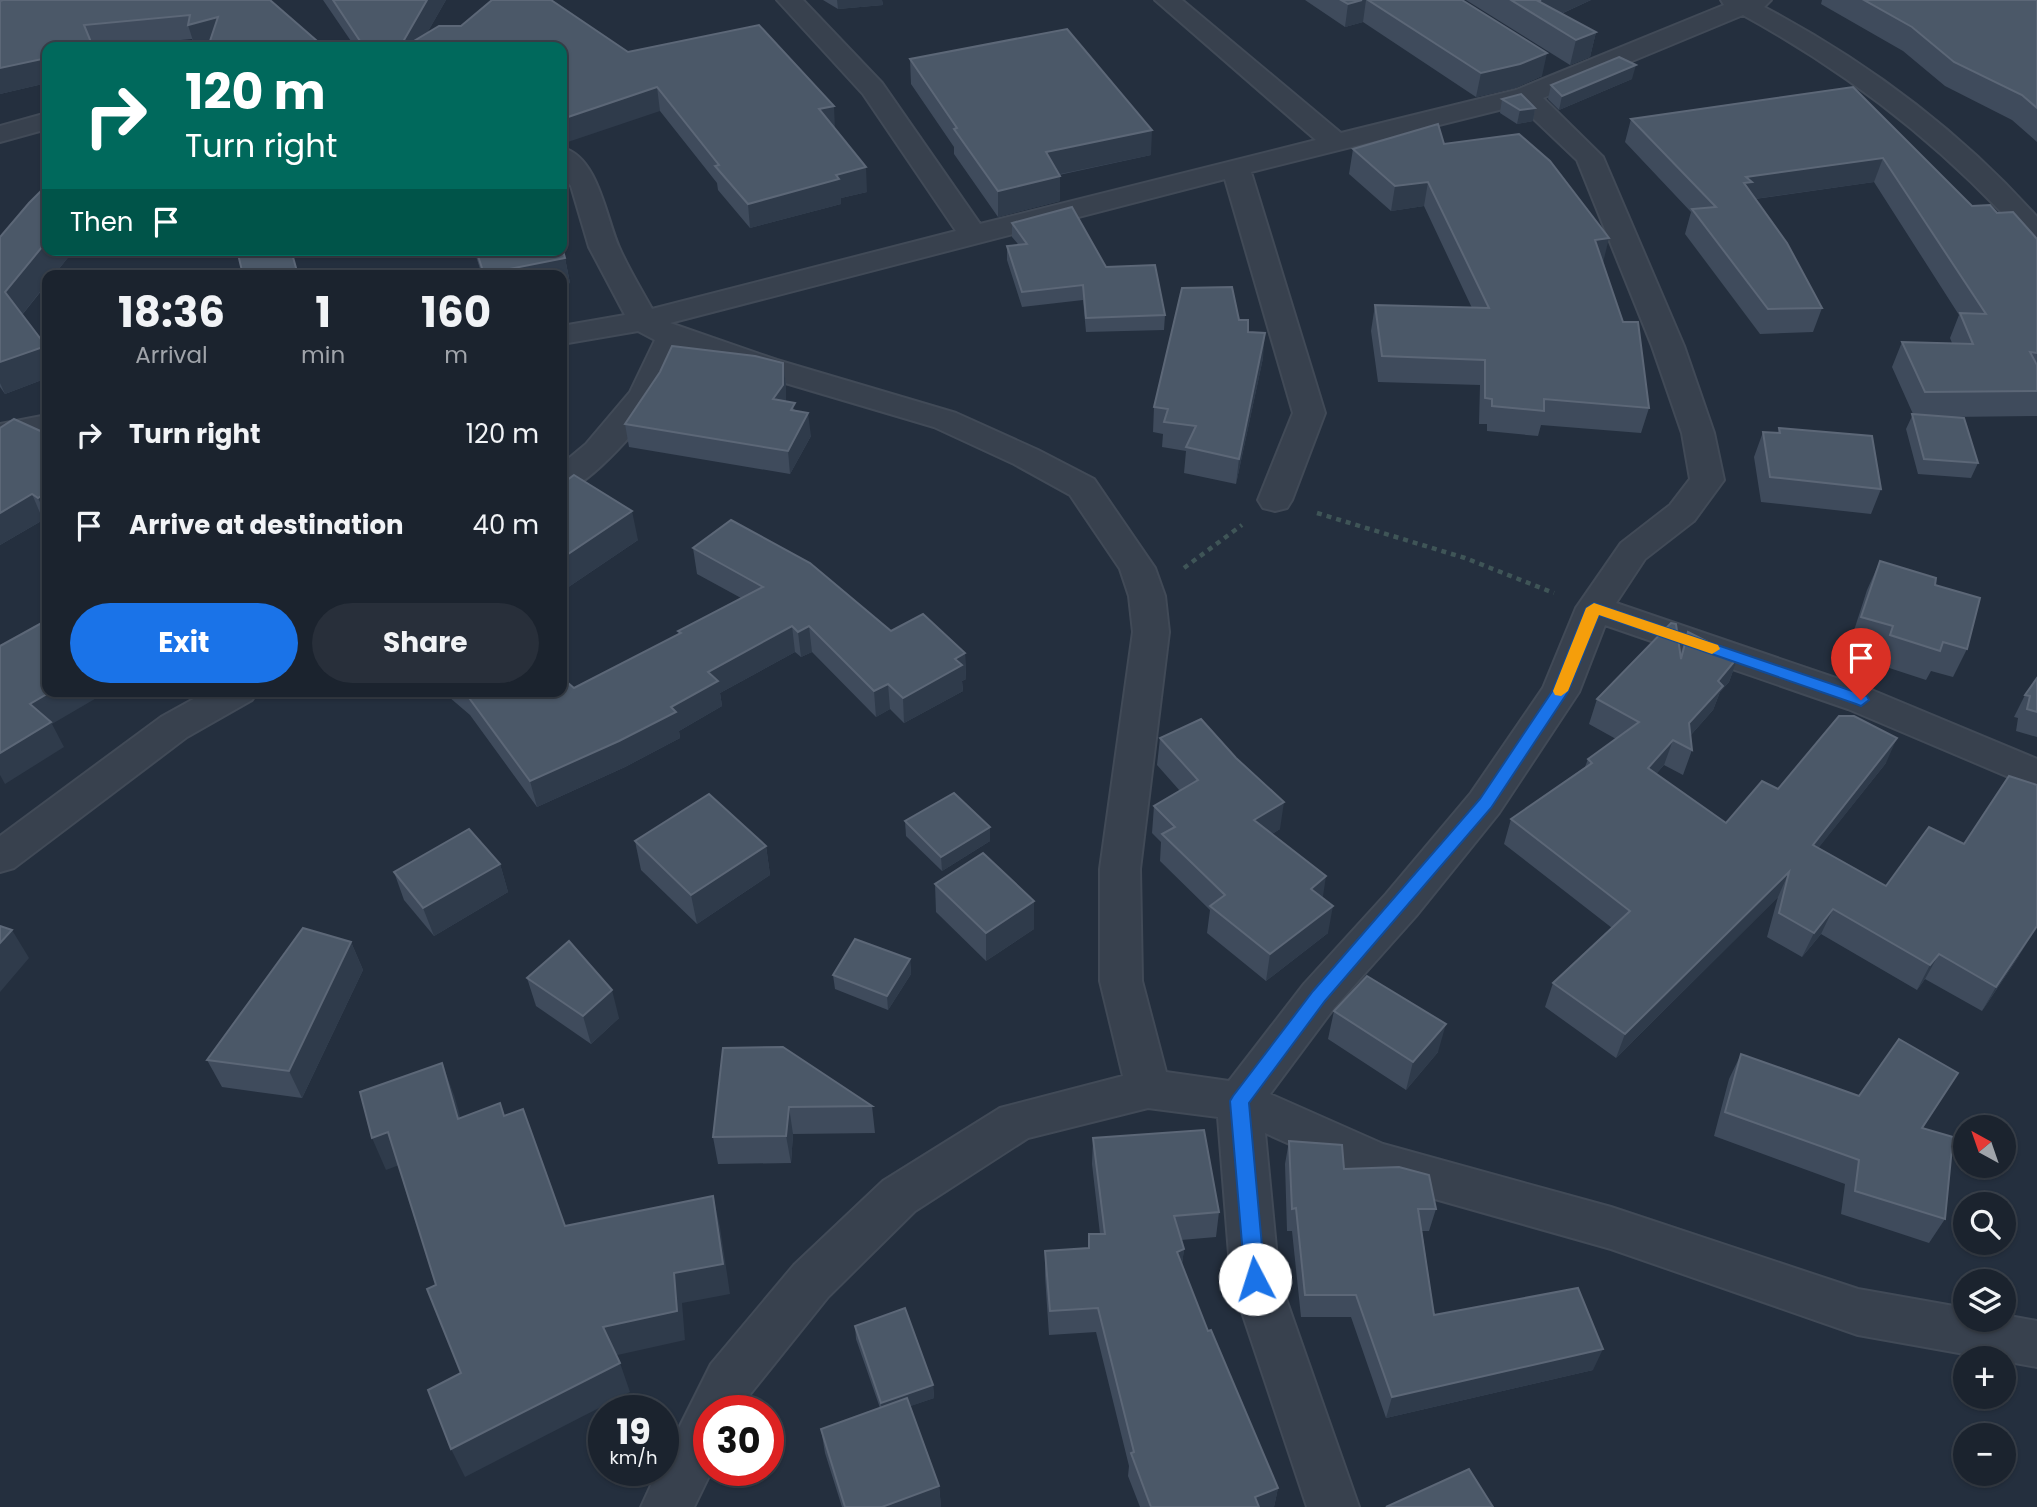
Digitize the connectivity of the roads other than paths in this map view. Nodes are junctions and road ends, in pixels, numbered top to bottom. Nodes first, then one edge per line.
1 (789, 0) edge
2 (1167, 0) edge
3 (1745, 2) edge
4 (1525, 96) junction
5 (42, 122) edge
6 (0, 134) edge
7 (1335, 144) junction
8 (567, 162) edge
9 (1236, 168) junction
10 (2033, 227) edge
11 (973, 235) junction
12 (658, 328) junction
13 (567, 335) edge
14 (42, 426) edge
15 (0, 433) edge
16 (567, 477) edge
17 (1275, 500) road end
18 (1594, 608) junction
19 (228, 697) edge
20 (2037, 775) edge
21 (0, 857) edge
22 (1148, 1088) junction
23 (1239, 1101) junction
24 (2037, 1344) edge
25 (722, 1395) edge
26 (693, 1454) edge
27 (667, 1507) edge
28 (1333, 1507) edge

1 - 11 street
2 - 7 street
3 - 4 street
3 - 10 street
4 - 7 street
4 - 18 street
5 - 6 street
7 - 9 street
8 - 12 street
9 - 11 street
9 - 17 street
11 - 12 street
12 - 13 street
12 - 16 street
12 - 22 street
14 - 15 street
18 - 20 street
18 - 23 street
19 - 21 street
22 - 23 street
22 - 25 street
23 - 24 street
23 - 28 street
26 - 27 street

